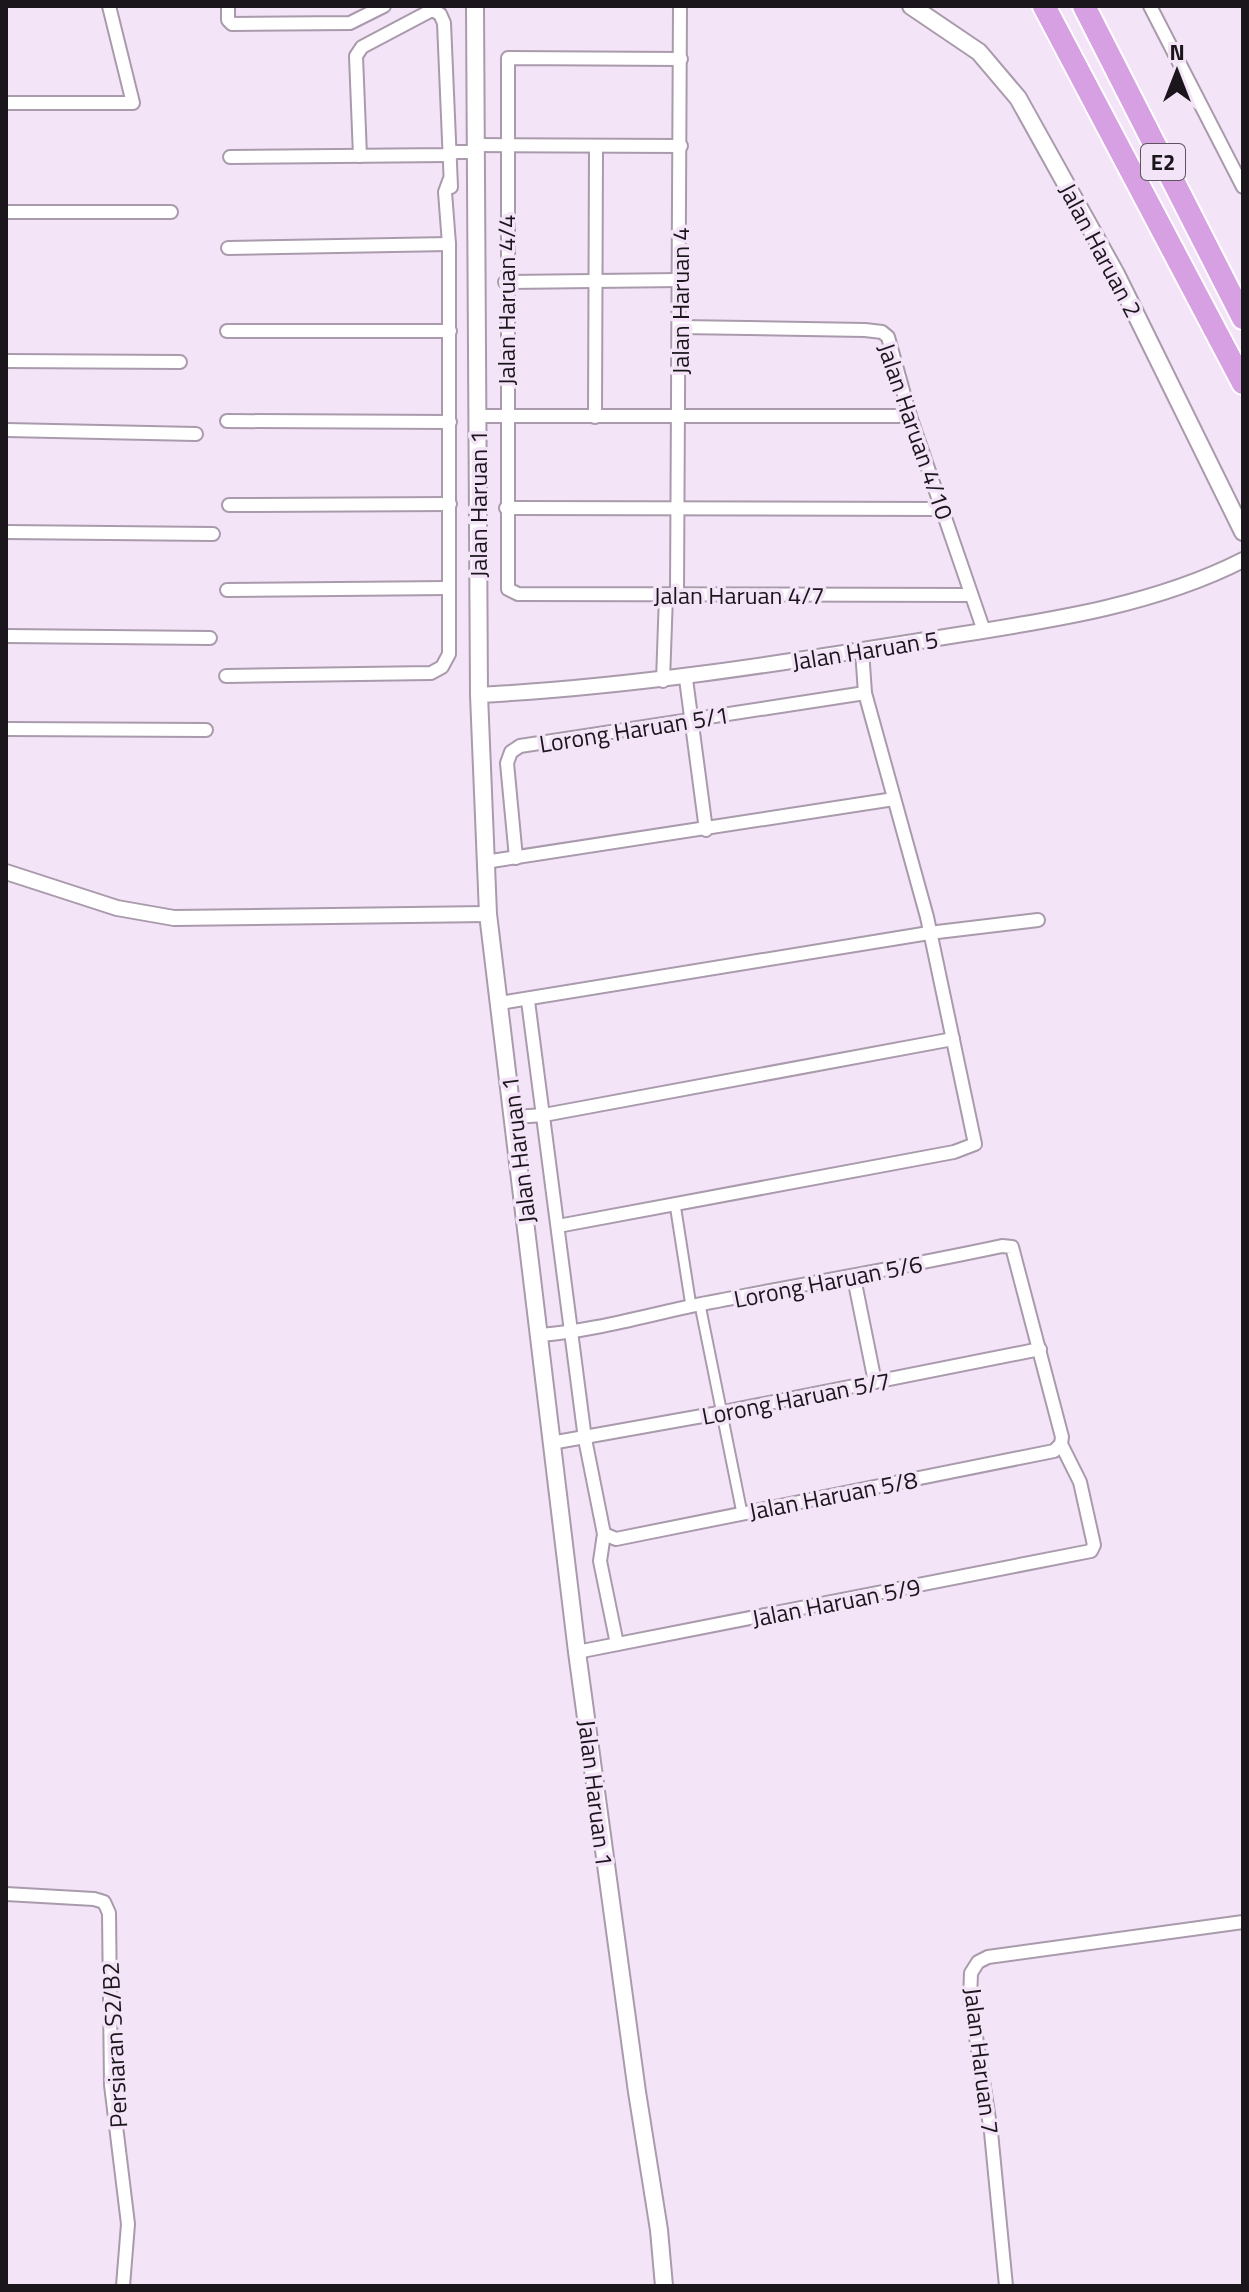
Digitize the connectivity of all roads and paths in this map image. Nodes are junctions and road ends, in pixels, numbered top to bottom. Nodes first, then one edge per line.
1 (109, 6) edge
2 (228, 6) edge
3 (384, 6) edge
4 (475, 6) edge
5 (680, 6) edge
6 (911, 6) edge
7 (1044, 6) edge
8 (1084, 6) edge
9 (1150, 6) edge
10 (681, 59) junction
11 (6, 103) edge
12 (506, 146) junction
13 (681, 146) junction
14 (596, 147) junction
15 (476, 152) junction
16 (449, 155) junction
17 (360, 156) junction
18 (230, 157) dead end
19 (449, 181) junction
20 (476, 181) junction
21 (1242, 183) edge
22 (6, 212) edge
23 (171, 212) dead end
24 (449, 244) junction
25 (228, 248) dead end
26 (680, 280) junction
27 (505, 282) junction
28 (595, 282) junction
29 (1243, 318) edge
30 (680, 327) junction
31 (227, 331) dead end
32 (450, 331) junction
33 (6, 361) edge
34 (180, 362) dead end
35 (1243, 383) edge
36 (477, 416) junction
37 (506, 416) junction
38 (679, 416) junction
39 (910, 416) junction
40 (595, 417) junction
41 (227, 421) dead end
42 (450, 422) junction
43 (6, 430) edge
44 (196, 434) dead end
45 (450, 504) junction
46 (229, 505) dead end
47 (506, 508) junction
48 (942, 509) junction
49 (680, 510) junction
50 (6, 532) edge
51 (1243, 532) edge
52 (213, 534) dead end
53 (1243, 560) edge
54 (449, 588) junction
55 (508, 589) joint
56 (227, 590) dead end
57 (672, 595) junction
58 (971, 595) junction
59 (984, 631) junction
60 (6, 636) edge
61 (210, 638) dead end
62 (862, 650) junction
63 (226, 676) dead end
64 (686, 679) junction
65 (663, 681) junction
66 (865, 693) junction
67 (479, 695) junction
68 (690, 720) junction
69 (6, 729) edge
70 (206, 730) dead end
71 (894, 799) junction
72 (706, 830) junction
73 (516, 858) junction
74 (485, 862) junction
75 (6, 872) edge
76 (488, 914) junction
77 (1038, 920) dead end
78 (929, 933) junction
79 (528, 1001) junction
80 (500, 1003) junction
81 (953, 1039) junction
82 (544, 1115) junction
83 (515, 1117) junction
84 (675, 1204) junction
85 (558, 1226) junction
86 (854, 1278) junction
87 (695, 1306) junction
88 (571, 1332) junction
89 (540, 1335) junction
90 (1040, 1349) junction
91 (875, 1382) junction
92 (719, 1413) junction
93 (585, 1439) junction
94 (551, 1443) junction
95 (1061, 1444) junction
96 (742, 1513) junction
97 (604, 1534) junction
98 (617, 1644) junction
99 (577, 1652) junction
100 (6, 1894) edge
101 (1243, 1922) edge
102 (123, 2286) edge
103 (664, 2286) edge
104 (1006, 2286) edge

1 - 11 street
2 - 3 street
4 - 15 main road, Jalan Haruan 1
5 - 10 street, Jalan Haruan 4
6 - 51 main road, Jalan Haruan 2
7 - 35 highway, E2
8 - 29 highway, E2
9 - 21 street
10 - 12 street, Jalan Haruan 4/4
10 - 13 street, Jalan Haruan 4
12 - 14 street
12 - 15 street
12 - 27 street, Jalan Haruan 4/4
13 - 14 street
13 - 26 street, Jalan Haruan 4
14 - 28 street
15 - 16 street
15 - 20 main road, Jalan Haruan 1
16 - 17 street
16 - 17 street
16 - 19 street
17 - 18 street
19 - 20 street
19 - 24 street
20 - 36 main road, Jalan Haruan 1
22 - 23 street
24 - 25 street
24 - 32 street
26 - 28 street
26 - 30 street, Jalan Haruan 4
27 - 28 street
27 - 37 street, Jalan Haruan 4/4
28 - 40 street
30 - 38 street, Jalan Haruan 4
30 - 39 street, Jalan Haruan 4/10
31 - 32 street
32 - 42 street
33 - 34 street
36 - 37 street
36 - 67 main road, Jalan Haruan 1
37 - 40 street
37 - 47 street, Jalan Haruan 4/4
38 - 39 street
38 - 40 street
38 - 49 street, Jalan Haruan 4
39 - 48 street, Jalan Haruan 4/10
41 - 42 street
42 - 45 street
43 - 44 street
45 - 46 street
45 - 54 street
47 - 49 street
47 - 55 street, Jalan Haruan 4/4
48 - 49 street
48 - 58 street, Jalan Haruan 4/10
49 - 57 street, Jalan Haruan 4
50 - 52 street
53 - 59 street, Jalan Haruan 5
54 - 56 street
54 - 63 street
55 - 57 street, Jalan Haruan 4/7
57 - 58 street, Jalan Haruan 4/7
57 - 65 street, Jalan Haruan 4
58 - 59 street, Jalan Haruan 4/10
59 - 62 street, Jalan Haruan 5
60 - 61 street
62 - 64 street, Jalan Haruan 5
62 - 66 street
64 - 65 street, Jalan Haruan 5
64 - 68 street
65 - 67 street, Jalan Haruan 5
66 - 68 street, Lorong Haruan 5/1
66 - 71 street
67 - 74 main road, Jalan Haruan 1
68 - 72 street
68 - 73 street, Lorong Haruan 5/1
69 - 70 street
71 - 72 street
71 - 78 street
72 - 73 street
73 - 74 street
74 - 76 main road, Jalan Haruan 1
75 - 76 street
76 - 80 main road, Jalan Haruan 1
77 - 78 street
78 - 79 street
78 - 81 street
79 - 80 street
79 - 82 street
80 - 83 main road, Jalan Haruan 1
81 - 82 street
81 - 84 street
82 - 83 street
82 - 85 street
83 - 89 main road, Jalan Haruan 1
84 - 85 street
84 - 87 street
85 - 88 street
86 - 87 street, Lorong Haruan 5/6
86 - 90 street, Lorong Haruan 5/6
86 - 91 street
87 - 88 street, Lorong Haruan 5/6
87 - 92 street
88 - 89 street, Lorong Haruan 5/6
88 - 93 street
89 - 94 main road, Jalan Haruan 1
90 - 91 street, Lorong Haruan 5/7
90 - 95 street
91 - 92 street, Lorong Haruan 5/7
92 - 93 street, Lorong Haruan 5/7
92 - 96 street
93 - 94 street, Lorong Haruan 5/7
93 - 97 street
94 - 99 main road, Jalan Haruan 1
95 - 96 street, Jalan Haruan 5/8
95 - 98 street, Jalan Haruan 5/9
96 - 97 street, Jalan Haruan 5/8
97 - 98 street
98 - 99 street, Jalan Haruan 5/9
99 - 103 main road, Jalan Haruan 1
100 - 102 street, Persiaran S2/B2
101 - 104 street, Jalan Haruan 7

